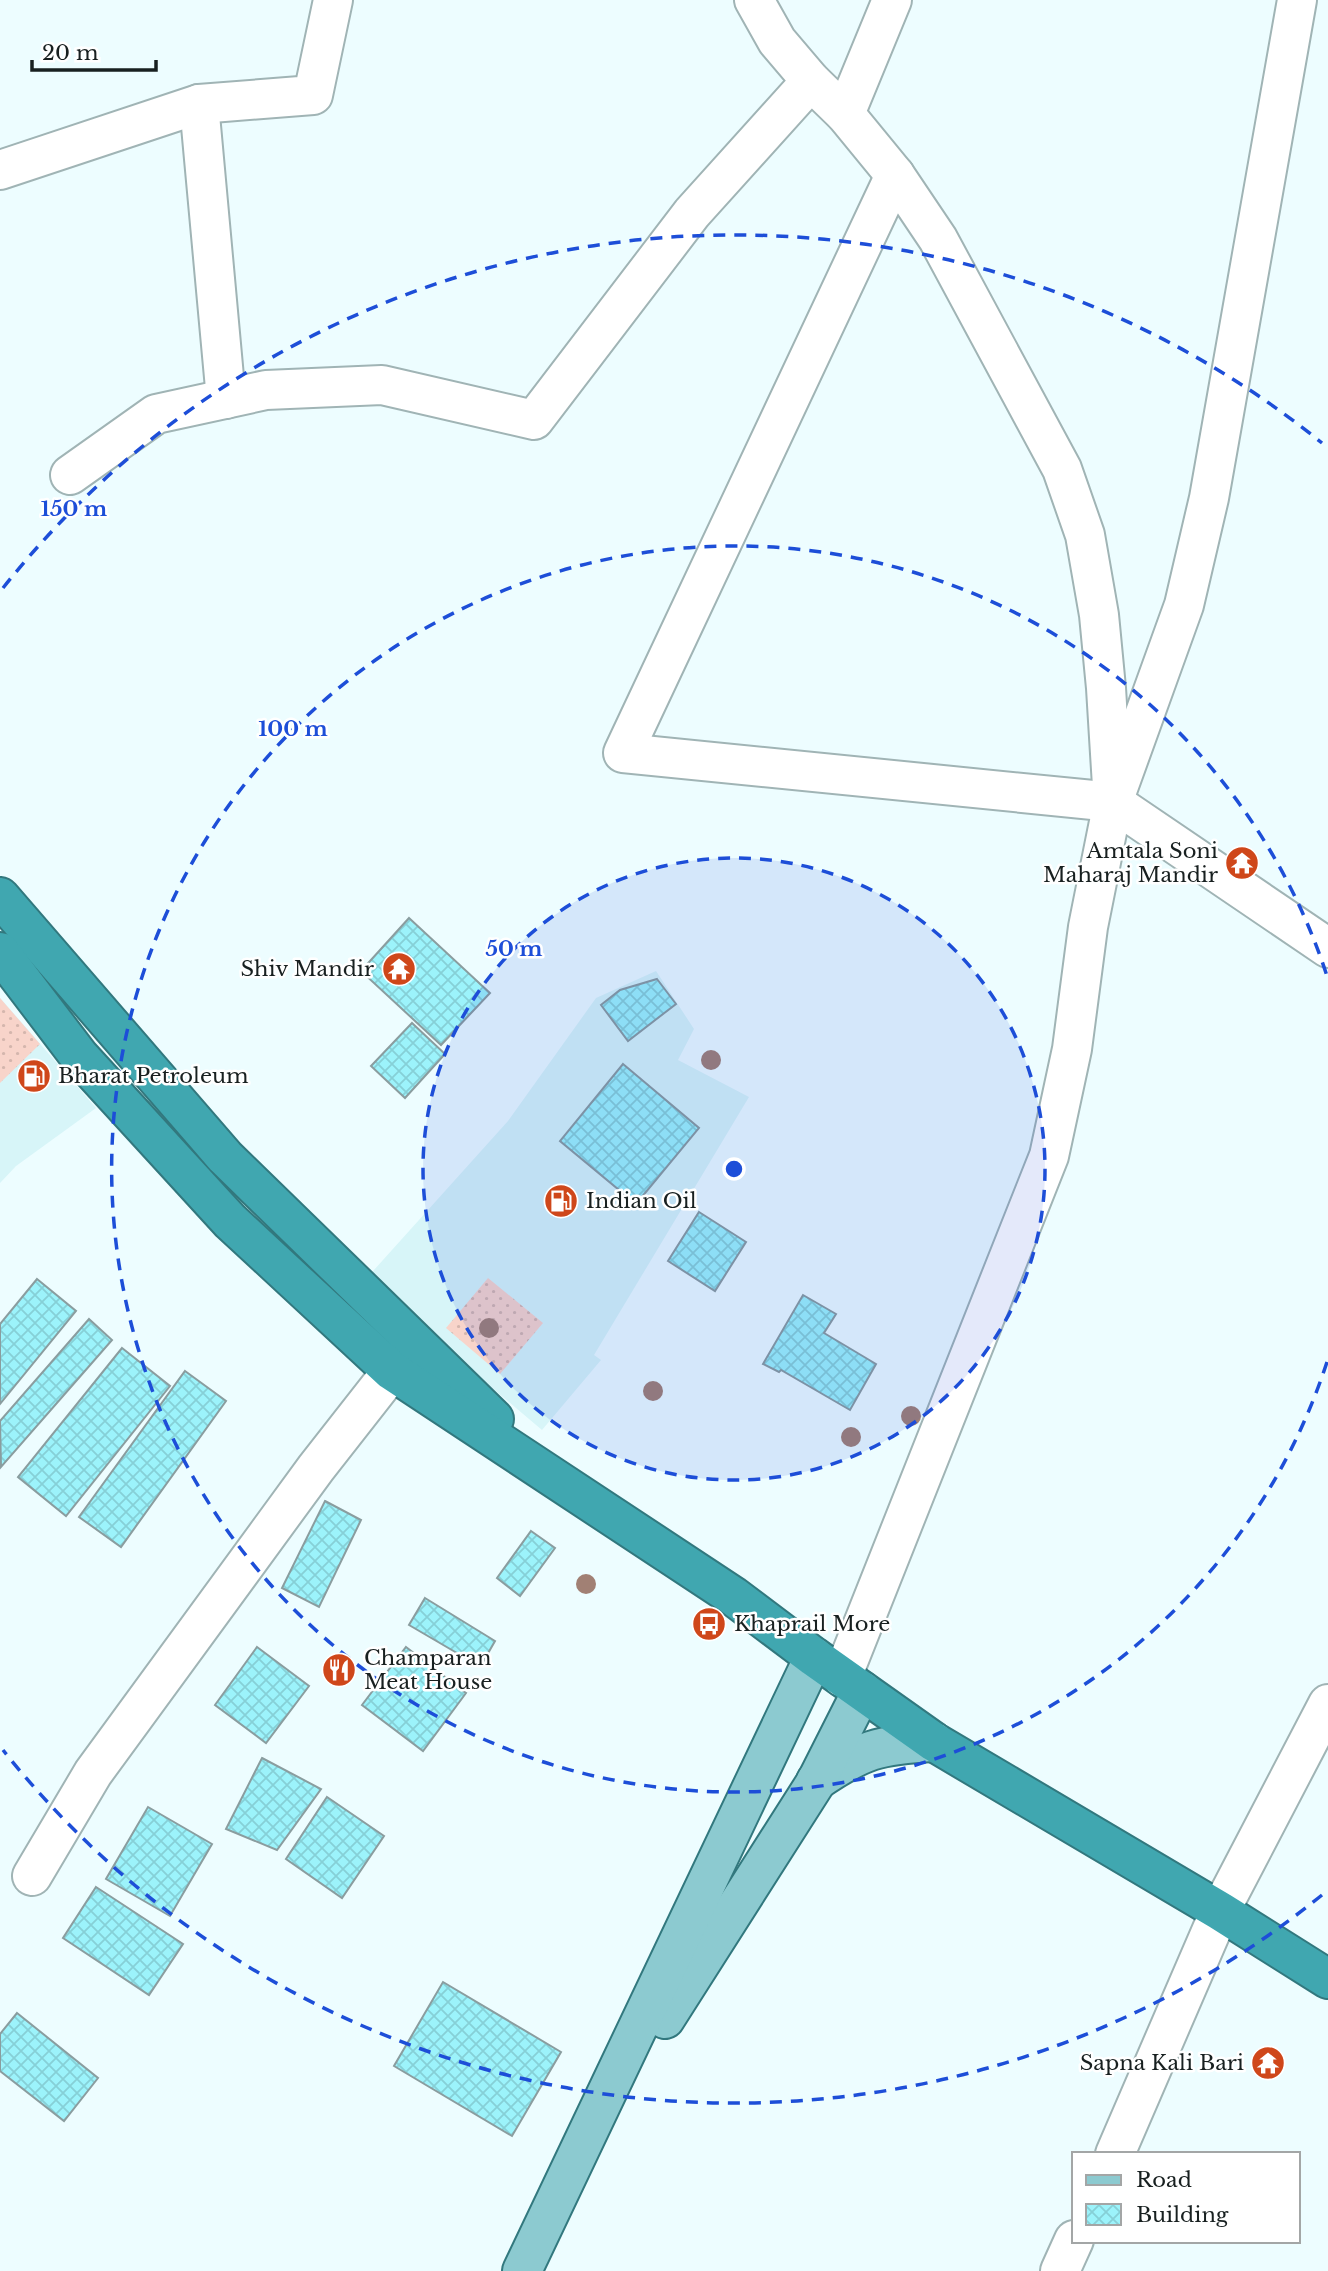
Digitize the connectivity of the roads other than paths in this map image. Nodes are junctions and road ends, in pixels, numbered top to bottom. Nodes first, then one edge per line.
1 (333, 0) edge
2 (754, 0) edge
3 (892, 0) edge
4 (1297, 0) edge
5 (811, 81) junction
6 (200, 104) junction
7 (845, 114) junction
8 (0, 170) edge
9 (895, 175) junction
10 (226, 399) junction
11 (70, 475) dead end
12 (1113, 802) junction
13 (0, 897) edge
14 (1328, 948) edge
15 (0, 952) edge
16 (391, 1371) junction
17 (535, 1465) junction
18 (839, 1675) junction
19 (1328, 1704) edge
20 (934, 1742) junction
21 (816, 1782) junction
22 (32, 1876) dead end
23 (1220, 1911) junction
24 (1328, 1979) edge
25 (1116, 2152) edge
26 (572, 2166) junction
27 (1073, 2243) edge
28 (522, 2271) edge
29 (1059, 2271) edge

1 - 6 street
2 - 5 street
3 - 7 street
4 - 12 street
5 - 7 street
5 - 10 street
6 - 8 street
6 - 10 street
7 - 9 street
9 - 12 street
9 - 12 street
10 - 11 street
12 - 14 street
12 - 18 street
13 - 17 highway
15 - 16 highway
16 - 17 highway
16 - 22 street
17 - 18 highway
18 - 20 highway
18 - 21 main road
18 - 26 main road
19 - 23 street
20 - 21 main road
20 - 23 highway
21 - 26 main road
23 - 24 highway
23 - 25 street
26 - 28 main road
27 - 29 street

